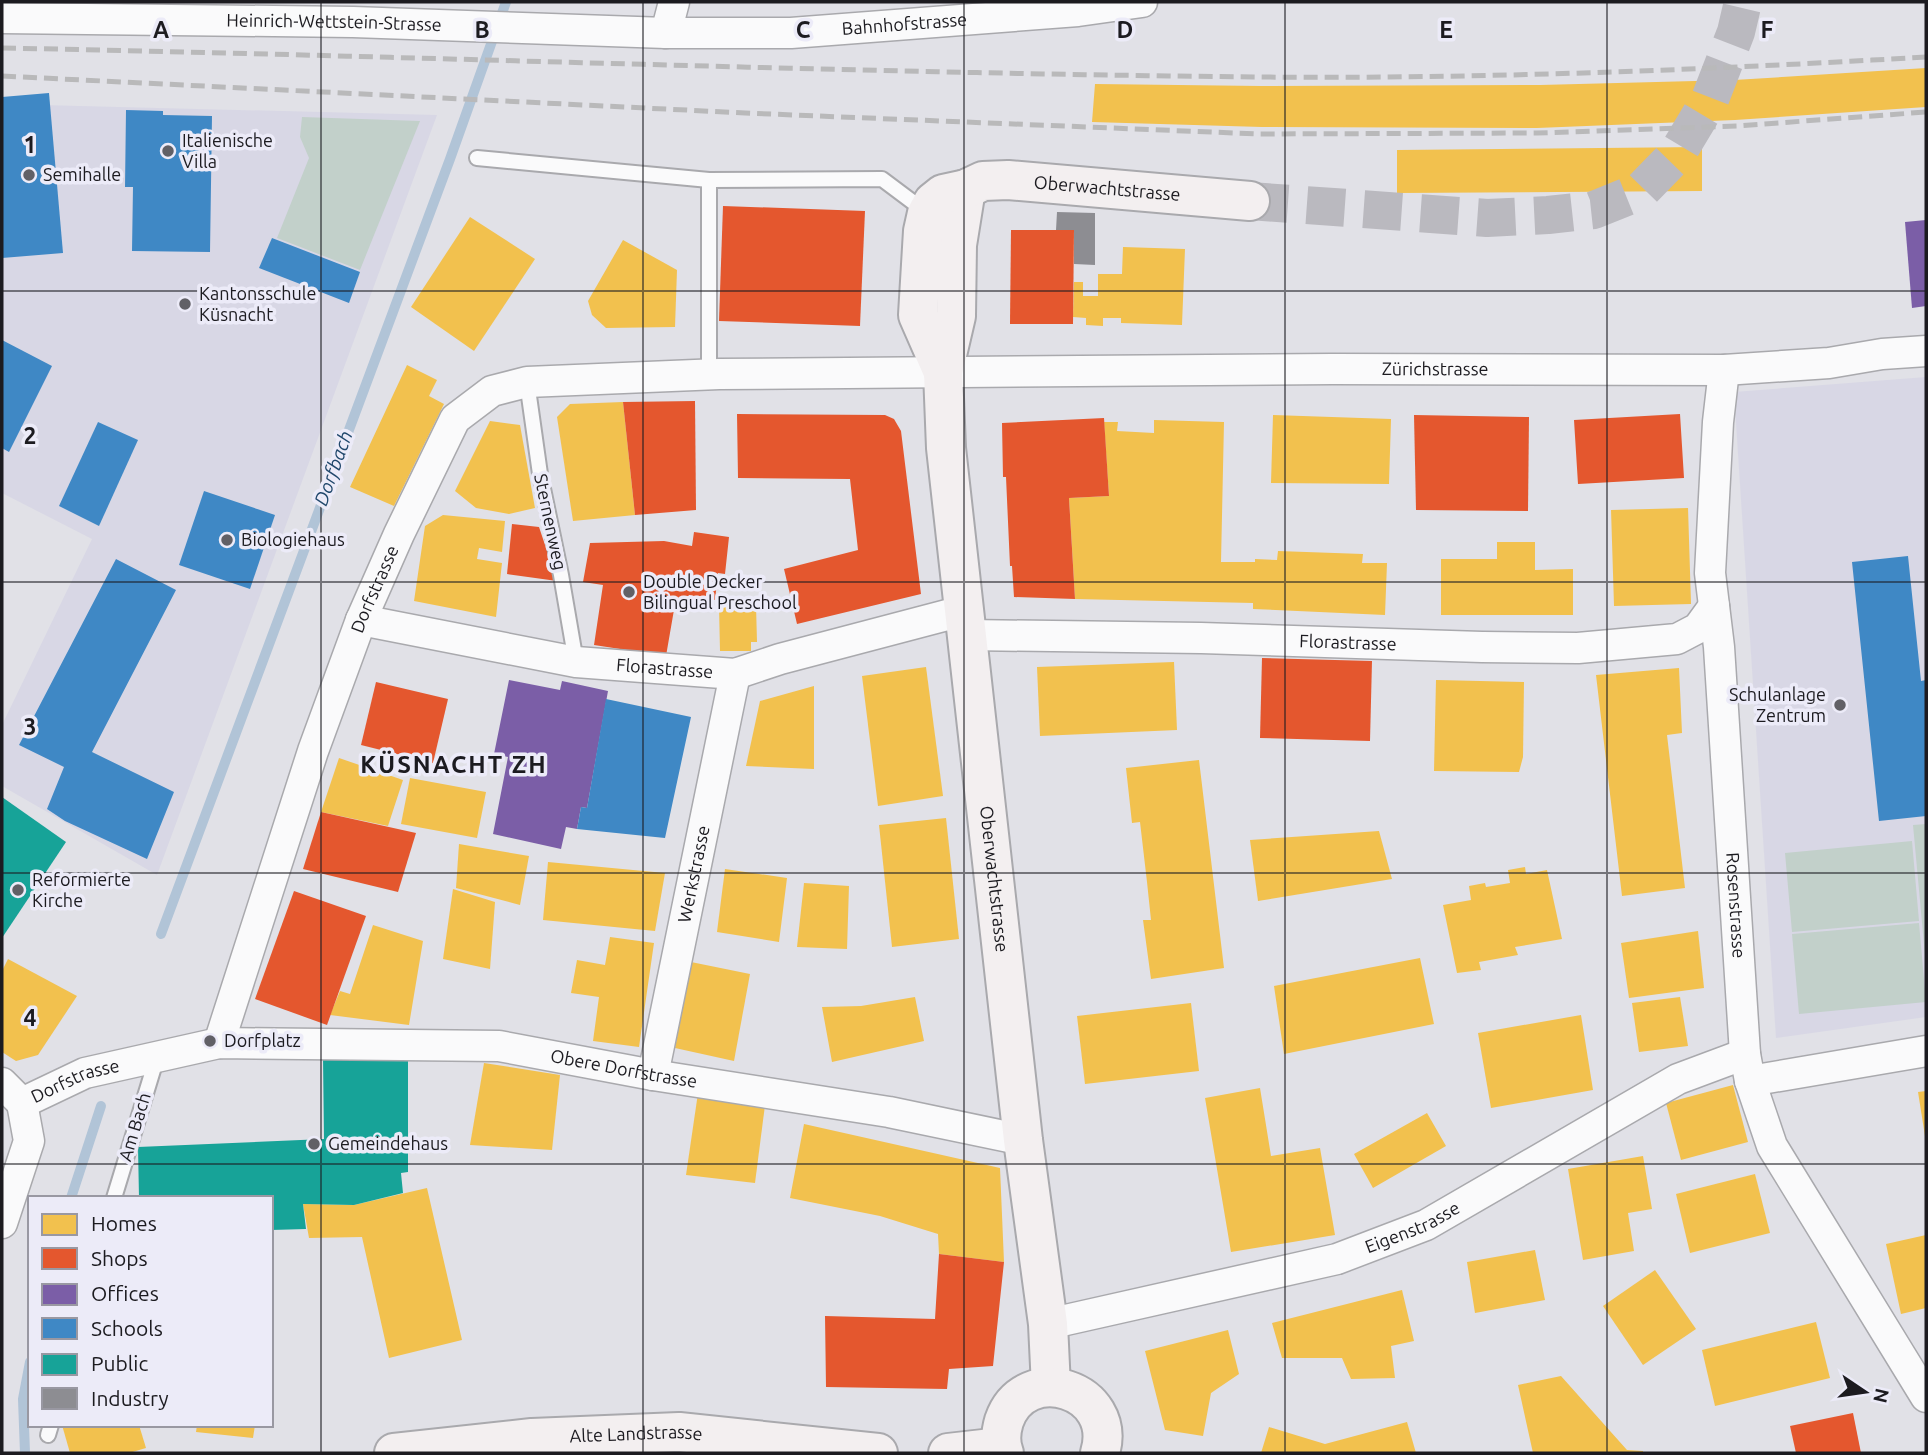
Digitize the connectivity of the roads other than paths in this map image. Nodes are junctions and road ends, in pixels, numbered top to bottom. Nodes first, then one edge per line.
1 (674, 2) edge
2 (1142, 2) edge
3 (354, 12) edge
4 (2, 18) edge
5 (666, 33) junction
6 (477, 158) dead end
7 (709, 180) junction
8 (967, 189) junction
9 (1250, 201) tunnel mouth
10 (927, 213) junction
11 (1926, 351) edge
12 (1724, 370) junction
13 (943, 372) junction
14 (709, 374) junction
15 (527, 382) junction
16 (1714, 606) junction
17 (361, 620) junction
18 (967, 623) junction
19 (576, 662) junction
20 (735, 674) junction
21 (219, 1043) junction
22 (1926, 1051) edge
23 (157, 1057) junction
24 (1748, 1067) junction
25 (653, 1075) junction
26 (12, 1093) edge
27 (1023, 1140) junction
28 (115, 1196) edge
29 (2, 1223) edge
30 (1048, 1325) junction
31 (1051, 1387) junction
32 (1926, 1397) edge
33 (536, 1445) edge
34 (1002, 1450) edge
35 (394, 1453) edge
36 (878, 1453) edge
37 (948, 1453) edge
38 (1100, 1453) edge

1 - 5 street
2 - 5 street, Bahnhofstrasse
3 - 4 street, Heinrich-Wettstein-Strasse
3 - 5 street, Heinrich-Wettstein-Strasse
6 - 7 lane
7 - 10 lane
7 - 14 lane
8 - 9 main road, Oberwachtstrasse
8 - 10 main road, Oberwachtstrasse
8 - 13 main road, Oberwachtstrasse
10 - 13 main road, Oberwachtstrasse
11 - 12 street, Zürichstrasse
12 - 13 street, Zürichstrasse
12 - 16 street, Rosenstrasse
13 - 14 street, Dorfstrasse
13 - 18 main road, Oberwachtstrasse
14 - 15 street, Dorfstrasse
15 - 17 street, Dorfstrasse
15 - 19 lane, Sternenweg
16 - 18 street, Florastrasse
16 - 24 street, Rosenstrasse
17 - 19 street, Florastrasse
17 - 21 street, Dorfstrasse
18 - 20 street, Florastrasse
18 - 27 main road, Oberwachtstrasse
19 - 20 street, Florastrasse
20 - 25 street, Werkstrasse
21 - 23 street, Dorfstrasse
21 - 25 street, Obere Dorfstrasse
22 - 24 street, Eigenstrasse
23 - 26 street, Dorfstrasse
23 - 28 lane, Am Bach
24 - 30 street, Eigenstrasse
24 - 32 street, Rosenstrasse
25 - 27 street, Obere Dorfstrasse
26 - 29 street
27 - 30 main road, Oberwachtstrasse
30 - 31 main road, Oberwachtstrasse
31 - 34 main road
31 - 38 main road
33 - 35 main road, Alte Landstrasse
33 - 36 main road, Alte Landstrasse
34 - 37 main road

